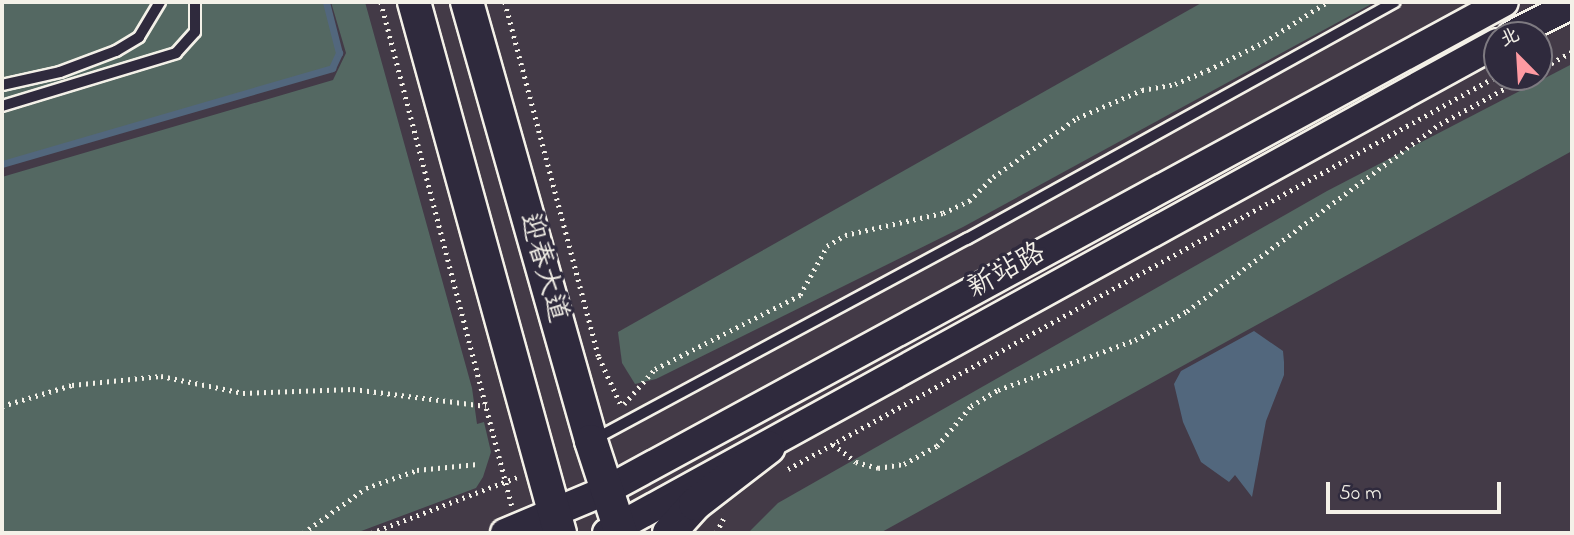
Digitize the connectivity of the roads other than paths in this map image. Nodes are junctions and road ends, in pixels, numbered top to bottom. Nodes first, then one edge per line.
1 (160, 2) edge
2 (195, 2) edge
3 (414, 2) edge
4 (467, 2) edge
5 (1395, 2) edge
6 (1504, 2) edge
7 (1572, 4) edge
8 (1539, 21) edge
9 (1483, 51) edge
10 (2, 85) edge
11 (2, 106) edge
12 (591, 441) junction
13 (774, 461) junction
14 (606, 491) junction
15 (556, 524) edge
16 (511, 531) edge
17 (616, 531) edge
18 (669, 533) edge

1 - 10 lane
2 - 11 lane
3 - 15 main road, 迎春大道
4 - 12 main road, 迎春大道
5 - 12 lane
6 - 14 street, 新站路
7 - 8 street
9 - 13 street, 新站路
12 - 14 main road, 迎春大道
13 - 17 street, 新站路
13 - 18 main road
14 - 15 street, 新站路
14 - 17 main road, 迎春大道
15 - 16 street, 新站路

